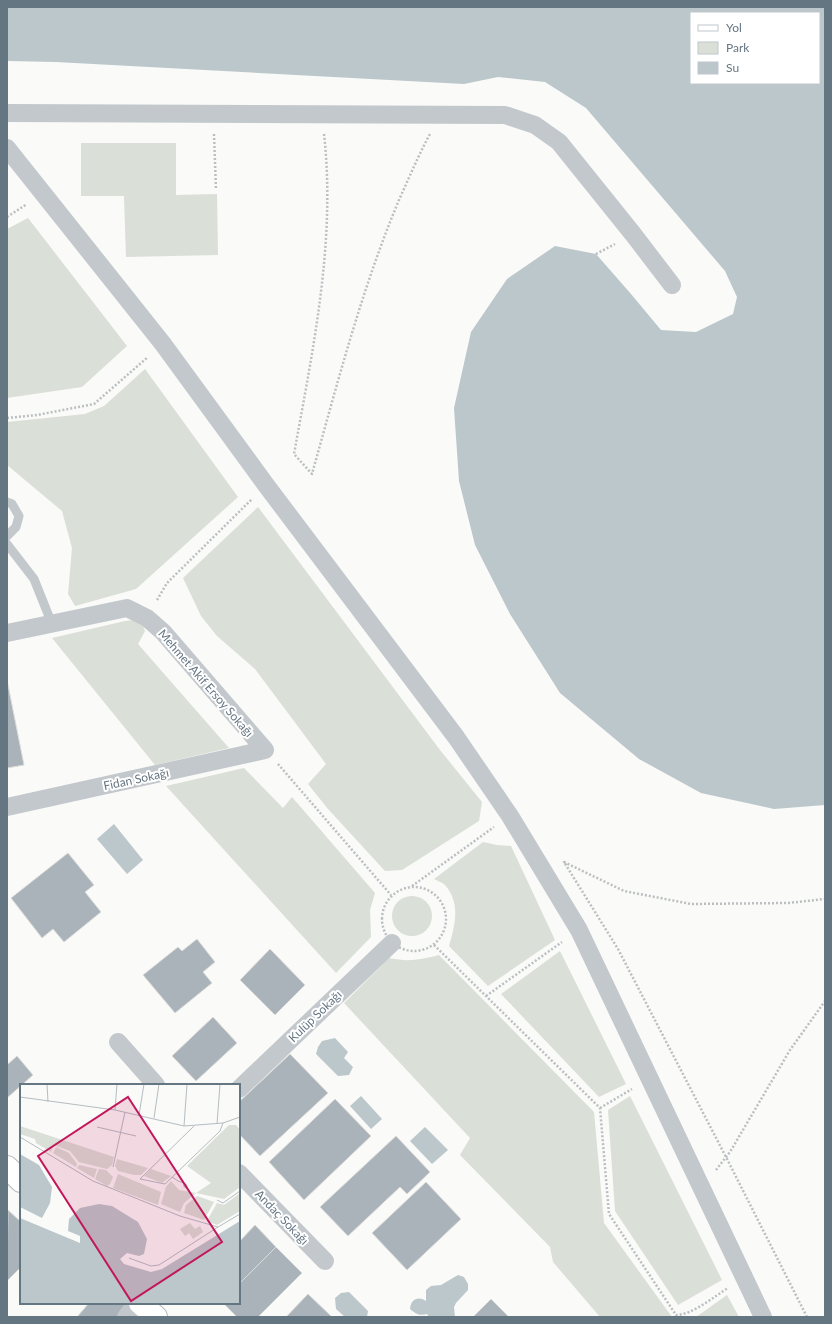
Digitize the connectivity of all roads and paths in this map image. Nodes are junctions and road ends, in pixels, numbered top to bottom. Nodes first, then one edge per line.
1 (7, 113) edge
2 (213, 114) junction
3 (322, 114) junction
4 (441, 115) junction
5 (7, 148) edge
6 (216, 190) dead end
7 (672, 285) dead end
8 (163, 344) junction
9 (7, 418) edge
10 (266, 484) junction
11 (7, 502) edge
12 (7, 536) edge
13 (7, 544) edge
14 (147, 618) junction
15 (52, 624) junction
16 (7, 633) edge
17 (265, 750) junction
18 (7, 807) edge
19 (510, 816) junction
20 (411, 886) junction
21 (391, 895) junction
22 (825, 899) edge
23 (579, 930) junction
24 (392, 943) junction
25 (434, 945) junction
26 (486, 996) junction
27 (825, 1001) edge
28 (118, 1042) dead end
29 (650, 1079) junction
30 (155, 1084) edge
31 (240, 1088) edge
32 (600, 1108) junction
33 (726, 1157) junction
34 (7, 1167) edge
35 (240, 1174) edge
36 (20, 1180) edge
37 (325, 1261) dead end
38 (745, 1277) junction
39 (136, 1304) edge
40 (141, 1304) edge
41 (126, 1317) edge
42 (156, 1317) edge
43 (763, 1317) edge
44 (807, 1317) edge

1 - 2 street
2 - 3 street
2 - 6 path
3 - 4 street
3 - 4 path
4 - 7 street
5 - 8 street
8 - 9 path
8 - 10 street
10 - 14 path
10 - 19 street
11 - 12 lane
13 - 15 lane
14 - 15 street, Mehmet Akif Ersoy Sokağı
14 - 17 street, Mehmet Akif Ersoy Sokağı
15 - 16 street, Mehmet Akif Ersoy Sokağı
17 - 18 street, Fidan Sokağı
17 - 21 path
19 - 20 path
19 - 23 street
20 - 21 path
20 - 25 path
21 - 24 path
22 - 33 path
23 - 26 path
23 - 29 street
24 - 25 path
24 - 31 street, Kulüp Sokağı
25 - 26 path
26 - 32 path
27 - 33 path
28 - 30 street
29 - 32 path
29 - 38 street
32 - 38 path
33 - 44 path
34 - 36 main road
35 - 37 street, Andaç Sokağı
38 - 43 street
39 - 41 street
40 - 42 main road

